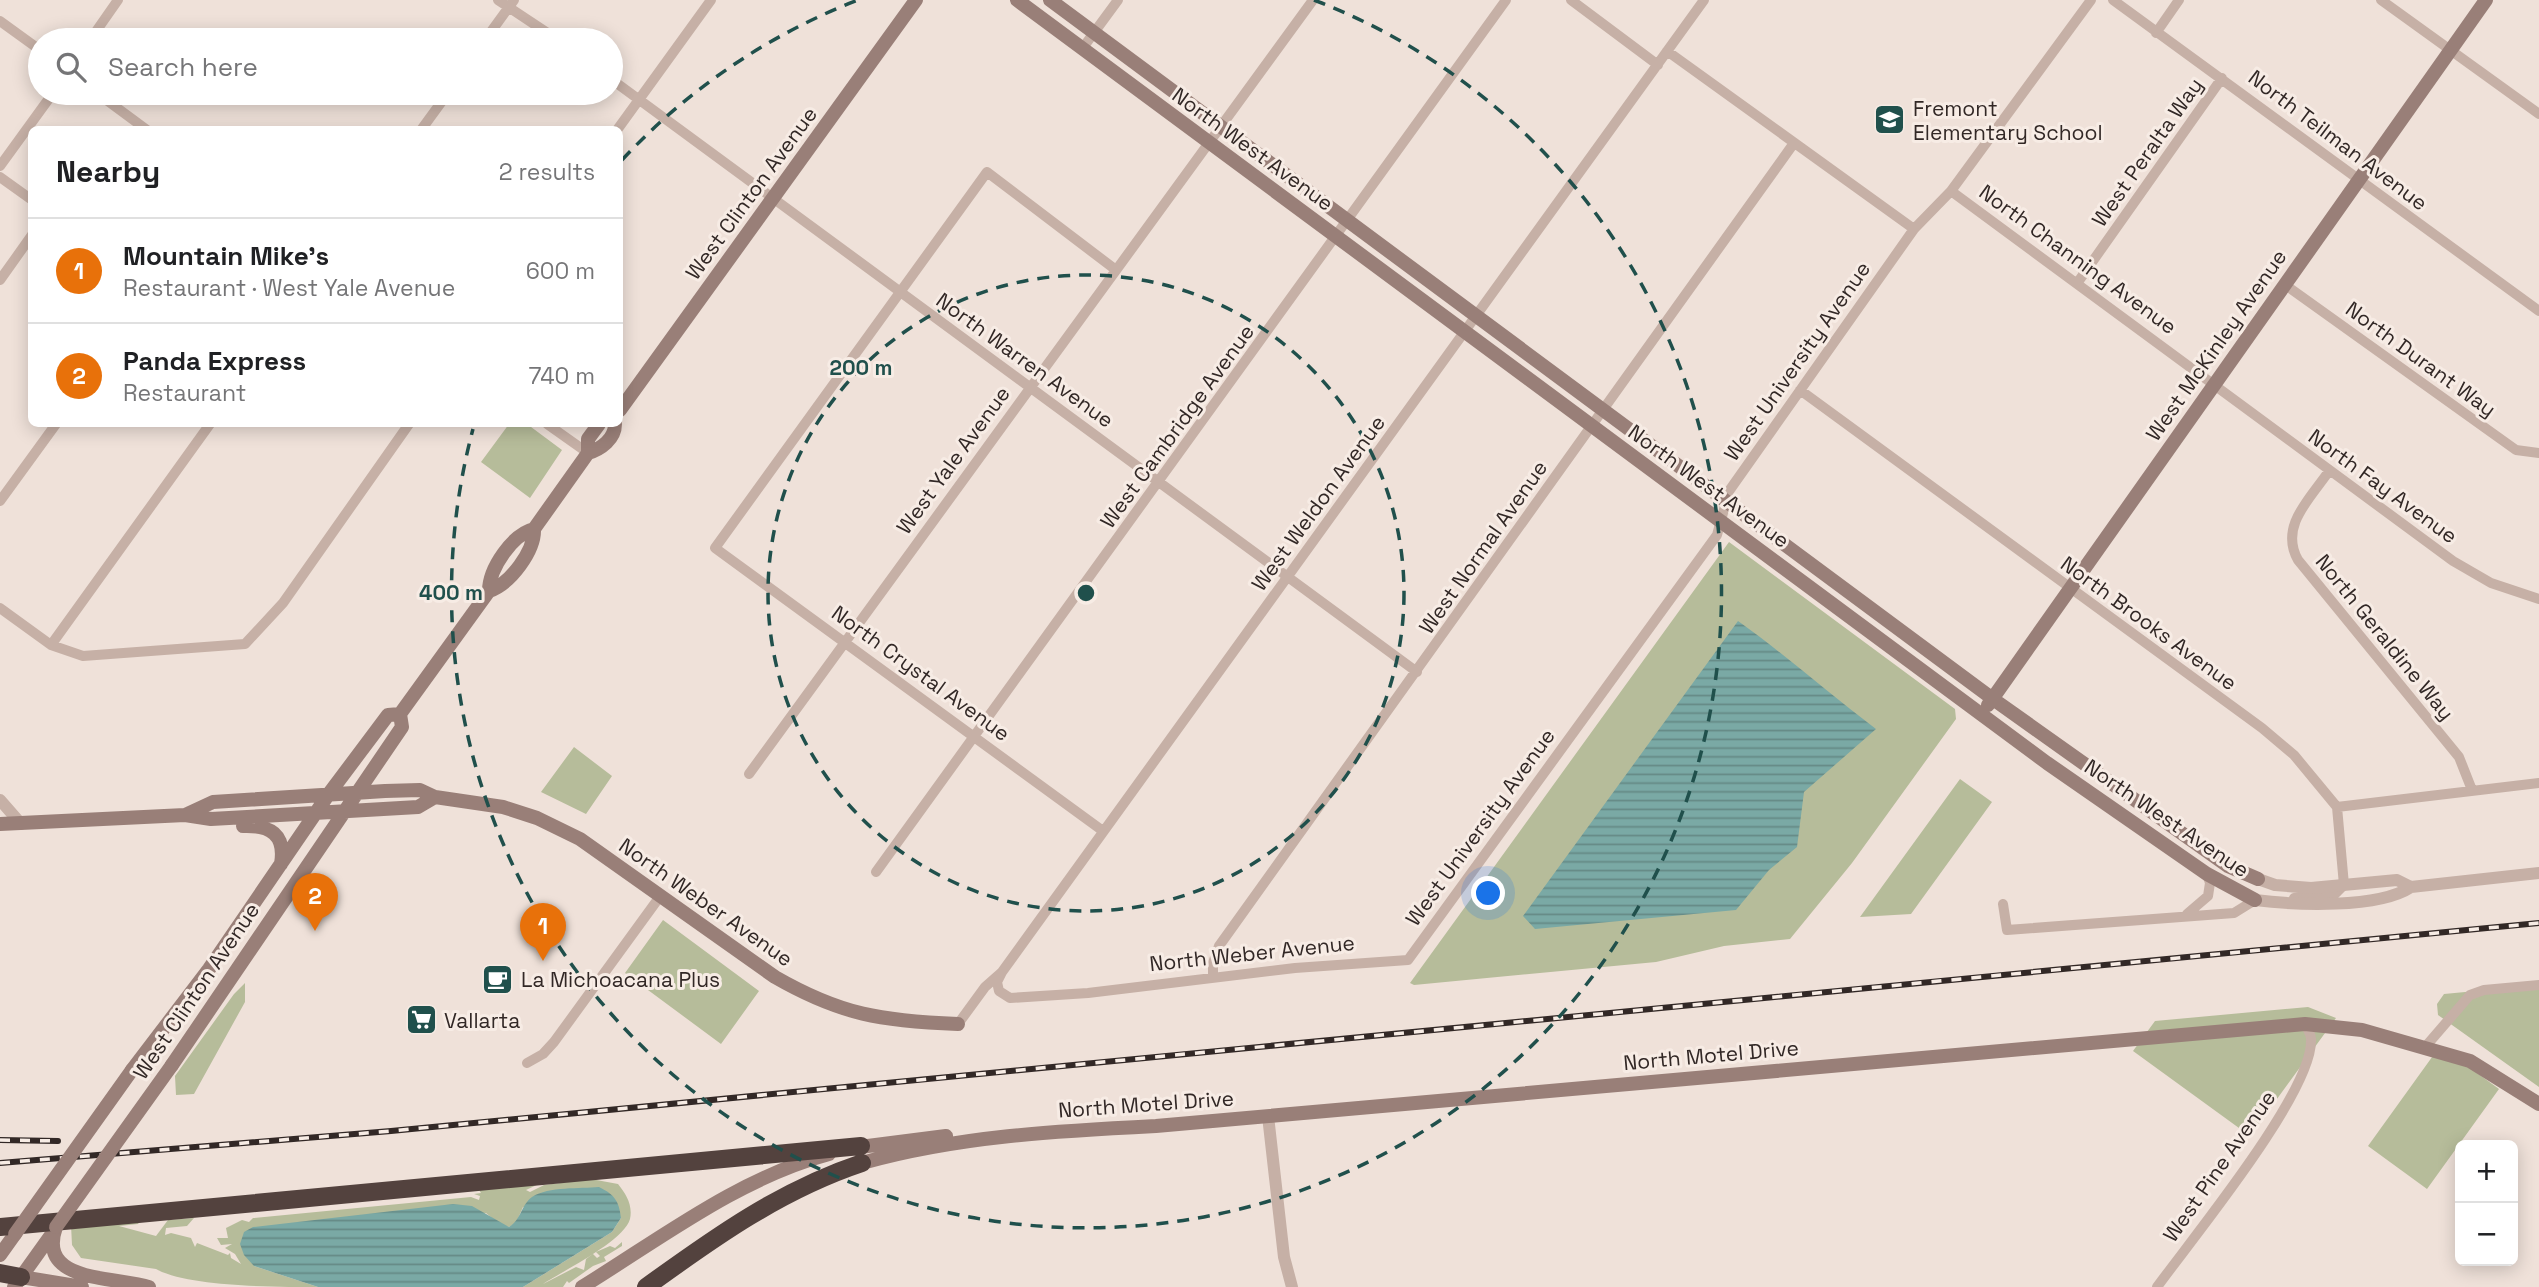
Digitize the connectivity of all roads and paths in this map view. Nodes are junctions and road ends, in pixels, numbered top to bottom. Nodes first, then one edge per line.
1 (118, 0) edge
2 (498, 0) edge
3 (711, 0) edge
4 (916, 0) edge
5 (1017, 0) edge
6 (1050, 0) edge
7 (1118, 0) edge
8 (1313, 0) edge
9 (1506, 0) edge
10 (1571, 0) edge
11 (1704, 0) edge
12 (2091, 0) edge
13 (2113, 0) edge
14 (2179, 0) edge
15 (2381, 0) edge
16 (2486, 0) edge
17 (512, 3) edge
18 (0, 21) edge
19 (98, 28) edge
20 (494, 28) edge
21 (543, 28) edge
22 (1094, 33) junction
23 (2156, 33) junction
24 (28, 41) edge
25 (1082, 49) junction
26 (2450, 50) junction
27 (1667, 51) junction
28 (1658, 65) junction
29 (2222, 78) junction
30 (623, 88) edge
31 (639, 99) junction
32 (44, 105) edge
33 (113, 105) edge
34 (439, 105) edge
35 (2539, 114) edge
36 (29, 126) edge
37 (142, 126) edge
38 (424, 126) edge
39 (620, 126) edge
40 (28, 127) edge
41 (1222, 128) junction
42 (1794, 143) junction
43 (1210, 144) junction
44 (0, 166) edge
45 (0, 177) edge
46 (2357, 181) junction
47 (1951, 191) junction
48 (28, 197) edge
49 (772, 198) junction
50 (1347, 221) junction
51 (1914, 229) junction
52 (1336, 237) junction
53 (28, 241) edge
54 (1116, 270) junction
55 (0, 280) edge
56 (2078, 282) junction
57 (2284, 285) junction
58 (900, 292) junction
59 (2539, 311) edge
60 (1475, 317) junction
61 (1465, 331) junction
62 (2214, 384) junction
63 (1030, 388) junction
64 (1800, 390) junction
65 (623, 406) edge
66 (1603, 411) junction
67 (1592, 426) junction
68 (54, 427) edge
69 (208, 427) edge
70 (407, 427) edge
71 (551, 427) edge
72 (597, 427) edge
73 (615, 427) edge
74 (588, 453) junction
75 (2539, 453) edge
76 (2329, 471) junction
77 (1160, 483) junction
78 (0, 501) edge
79 (1726, 501) junction
80 (1720, 522) junction
81 (1288, 577) junction
82 (2069, 589) junction
83 (2539, 599) edge
84 (0, 608) edge
85 (845, 642) junction
86 (51, 645) junction
87 (1418, 672) junction
88 (1993, 699) junction
89 (400, 714) junction
90 (1982, 714) junction
91 (974, 736) junction
92 (749, 774) dead end
93 (2071, 779) junction
94 (2539, 783) edge
95 (2472, 790) junction
96 (357, 793) junction
97 (328, 795) junction
98 (435, 797) junction
99 (0, 800) edge
100 (2145, 806) junction
101 (2337, 807) junction
102 (345, 810) junction
103 (316, 811) junction
104 (186, 815) junction
105 (227, 818) junction
106 (0, 824) edge
107 (21, 824) junction
108 (1103, 831) junction
109 (2146, 831) junction
110 (2200, 846) junction
111 (281, 864) junction
112 (876, 872) dead end
113 (2539, 873) edge
114 (2207, 874) junction
115 (2258, 879) joint
116 (2344, 885) junction
117 (2411, 887) junction
118 (661, 895) junction
119 (2255, 900) junction
120 (2272, 902) junction
121 (2003, 905) dead end
122 (2187, 914) junction
123 (1408, 960) joint
124 (1002, 972) junction
125 (1213, 976) junction
126 (2539, 985) edge
127 (958, 1024) joint
128 (2305, 1024) junction
129 (2426, 1046) junction
130 (527, 1063) dead end
131 (2539, 1104) edge
132 (1268, 1116) junction
133 (862, 1154) junction
134 (56, 1227) junction
135 (7, 1231) edge
136 (0, 1255) edge
137 (0, 1273) edge
138 (18, 1282) edge
139 (82, 1287) edge
140 (149, 1287) edge
141 (582, 1287) edge
142 (646, 1287) edge
143 (1292, 1287) edge
144 (2157, 1287) edge

1 - 19 street
2 - 17 street
3 - 31 street
4 - 49 main road, West Clinton Avenue
5 - 25 main road, North West Avenue
6 - 22 main road, North West Avenue
7 - 22 street
8 - 41 street, West Yale Avenue
9 - 50 street, West Cambridge Avenue
10 - 28 street
11 - 27 street, West Weldon Avenue
12 - 47 street, West University Avenue
13 - 23 street, North Teilman Avenue
14 - 23 street
15 - 26 street
16 - 26 main road, West McKinley Avenue
17 - 20 street
17 - 21 street
18 - 24 street
22 - 25 street
22 - 41 main road, North West Avenue
23 - 29 street, North Teilman Avenue
25 - 43 main road, North West Avenue
26 - 35 street
26 - 46 main road, West McKinley Avenue
27 - 28 street, West Weldon Avenue
27 - 42 street
28 - 60 street, West Weldon Avenue
29 - 46 street, North Teilman Avenue
29 - 56 street, West Peralta Way
30 - 31 street, North Warren Avenue
31 - 39 street
31 - 49 street, North Warren Avenue
32 - 36 street
33 - 37 street
34 - 38 street
40 - 44 street
41 - 43 street, West Yale Avenue
41 - 50 main road, North West Avenue
42 - 51 street
42 - 66 street, West Normal Avenue
43 - 52 main road, North West Avenue
43 - 54 street, West Yale Avenue
45 - 48 street
46 - 57 main road, West McKinley Avenue
46 - 59 street, North Teilman Avenue
47 - 51 street, West University Avenue
47 - 56 street, North Channing Avenue
49 - 58 street, North Warren Avenue
49 - 65 main road, West Clinton Avenue
50 - 52 street, West Cambridge Avenue
50 - 60 main road, North West Avenue
51 - 64 street, West University Avenue
52 - 61 main road, North West Avenue
52 - 77 street, West Cambridge Avenue
53 - 55 street
54 - 58 street
54 - 63 street, West Yale Avenue
56 - 62 street, North Channing Avenue
57 - 62 main road, West McKinley Avenue
57 - 75 street, North Durant Way
58 - 63 street, North Warren Avenue
58 - 85 street, North Crystal Avenue
60 - 61 street, West Weldon Avenue
60 - 66 main road, North West Avenue
61 - 67 main road, North West Avenue
61 - 81 street, West Weldon Avenue
62 - 76 street, North Fay Avenue
62 - 82 main road, West McKinley Avenue
63 - 77 street, North Warren Avenue
63 - 85 street, West Yale Avenue
64 - 79 street, West University Avenue
64 - 82 street, North Brooks Avenue
66 - 67 street, West Normal Avenue
66 - 79 main road, North West Avenue
67 - 80 main road, North West Avenue
67 - 87 street, West Normal Avenue
68 - 78 street
69 - 86 street
70 - 86 street
71 - 74 street
72 - 74 main road, West Clinton Avenue
73 - 74 main road, West Clinton Avenue
74 - 89 main road, West Clinton Avenue
76 - 83 street, North Fay Avenue
76 - 95 street, North Geraldine Way
77 - 81 street, North Warren Avenue
77 - 91 street, West Cambridge Avenue
79 - 80 street, West University Avenue
79 - 88 main road, North West Avenue
80 - 90 main road, North West Avenue
80 - 123 street, West University Avenue
81 - 87 street, North Warren Avenue
81 - 108 street, West Weldon Avenue
82 - 88 main road, West McKinley Avenue
82 - 101 street, North Brooks Avenue
84 - 86 street
85 - 91 street, North Crystal Avenue
85 - 92 street, West Yale Avenue
87 - 125 street, West Normal Avenue
88 - 90 main road, West McKinley Avenue
88 - 100 main road, North West Avenue
89 - 96 main road, West Clinton Avenue
89 - 97 main road, West Clinton Avenue
90 - 93 main road, North West Avenue
91 - 108 street, North Crystal Avenue
91 - 112 street, West Cambridge Avenue
93 - 100 main road
93 - 109 main road, North West Avenue
94 - 95 street
95 - 101 street
96 - 97 main road, North Weber Avenue
96 - 98 main road, North Weber Avenue
96 - 102 main road, West Clinton Avenue
97 - 103 main road, West Clinton Avenue
97 - 104 main road, North Weber Avenue
98 - 102 main road, North Weber Avenue
98 - 118 main road, North Weber Avenue
99 - 107 street
100 - 110 main road, North West Avenue
101 - 116 street
102 - 103 main road, North Weber Avenue
102 - 134 main road, West Clinton Avenue, bridge
103 - 105 main road, North Weber Avenue
103 - 111 main road, West Clinton Avenue
104 - 105 main road, North Weber Avenue
104 - 107 main road, North Weber Avenue
105 - 111 main road
106 - 107 main road, North Weber Avenue
108 - 124 street, West Weldon Avenue
109 - 110 main road
109 - 114 main road, North West Avenue
110 - 115 main road, North West Avenue
111 - 135 main road, West Clinton Avenue, bridge
113 - 117 street
114 - 119 main road, North West Avenue
114 - 122 street
115 - 116 street
116 - 117 street
116 - 120 street
117 - 120 street, North West Avenue
118 - 127 main road, North Weber Avenue
118 - 130 street
119 - 120 street, North West Avenue
119 - 122 street
121 - 122 street
123 - 125 street, North Weber Avenue
124 - 125 street, North Weber Avenue
124 - 127 street, West Weldon Avenue
126 - 129 street
128 - 129 main road, North Motel Drive
128 - 132 main road, North Motel Drive
128 - 144 street, West Pine Avenue
129 - 131 main road
132 - 133 main road, North Motel Drive
132 - 143 street
133 - 135 highway
133 - 141 main road, North Motel Drive
133 - 142 highway
134 - 138 main road, West Clinton Avenue
134 - 140 main road
135 - 136 main road, West Clinton Avenue
137 - 138 highway
138 - 139 main road

